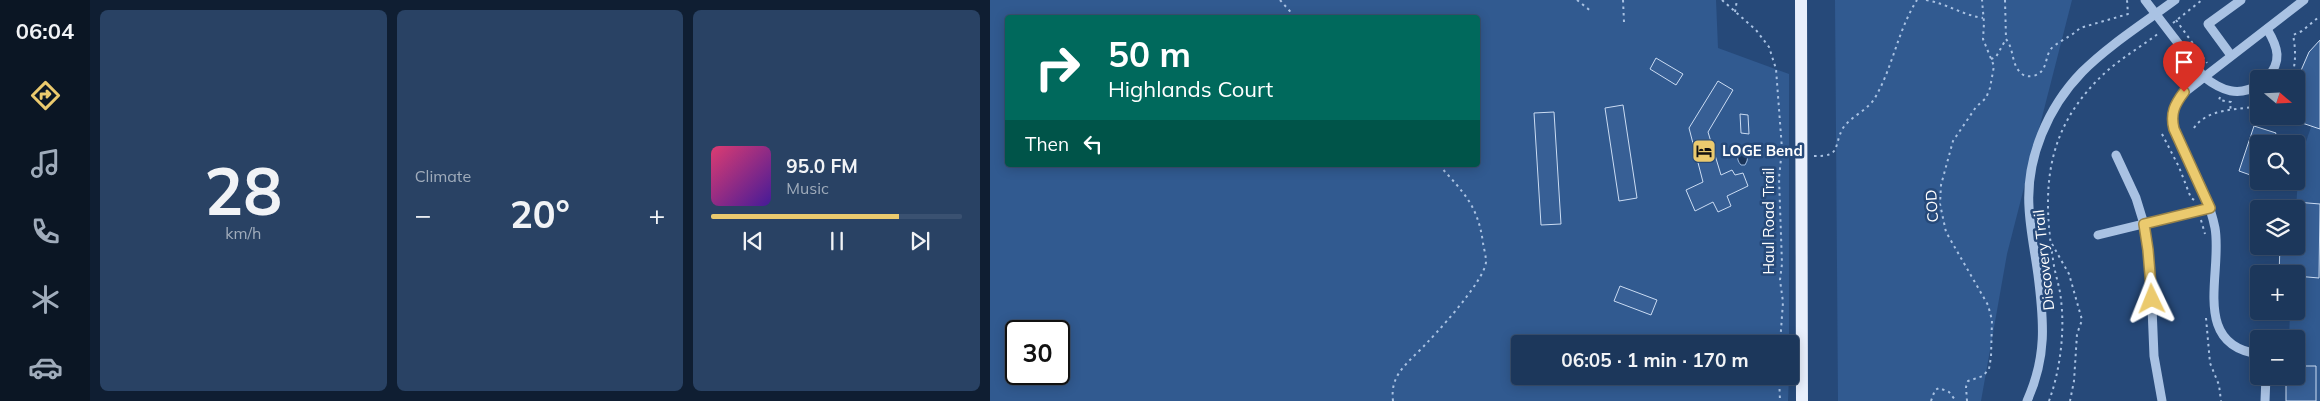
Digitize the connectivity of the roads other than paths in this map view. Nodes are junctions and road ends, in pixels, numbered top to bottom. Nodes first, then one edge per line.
1 (1801, 0) edge
2 (2145, 0) edge
3 (2175, 0) edge
4 (2241, 0) edge
5 (2304, 0) edge
6 (2156, 14) junction
7 (2267, 29) junction
8 (2230, 54) junction
9 (2272, 70) edge
10 (2204, 77) junction
11 (2250, 90) edge
12 (2116, 155) dead end
13 (2210, 208) junction
14 (2144, 224) junction
15 (2098, 236) dead end
16 (2250, 351) edge
17 (2266, 385) edge
18 (1802, 401) edge
19 (2027, 401) edge
20 (2162, 401) edge
21 (2265, 401) edge

1 - 18 main road
2 - 6 street
3 - 6 street
4 - 8 street
5 - 7 street
6 - 10 street
6 - 19 street
7 - 8 street
7 - 9 street
8 - 10 street
10 - 11 street
10 - 13 street
12 - 14 street
13 - 14 street
13 - 16 street
14 - 15 street
14 - 20 street
17 - 21 street

